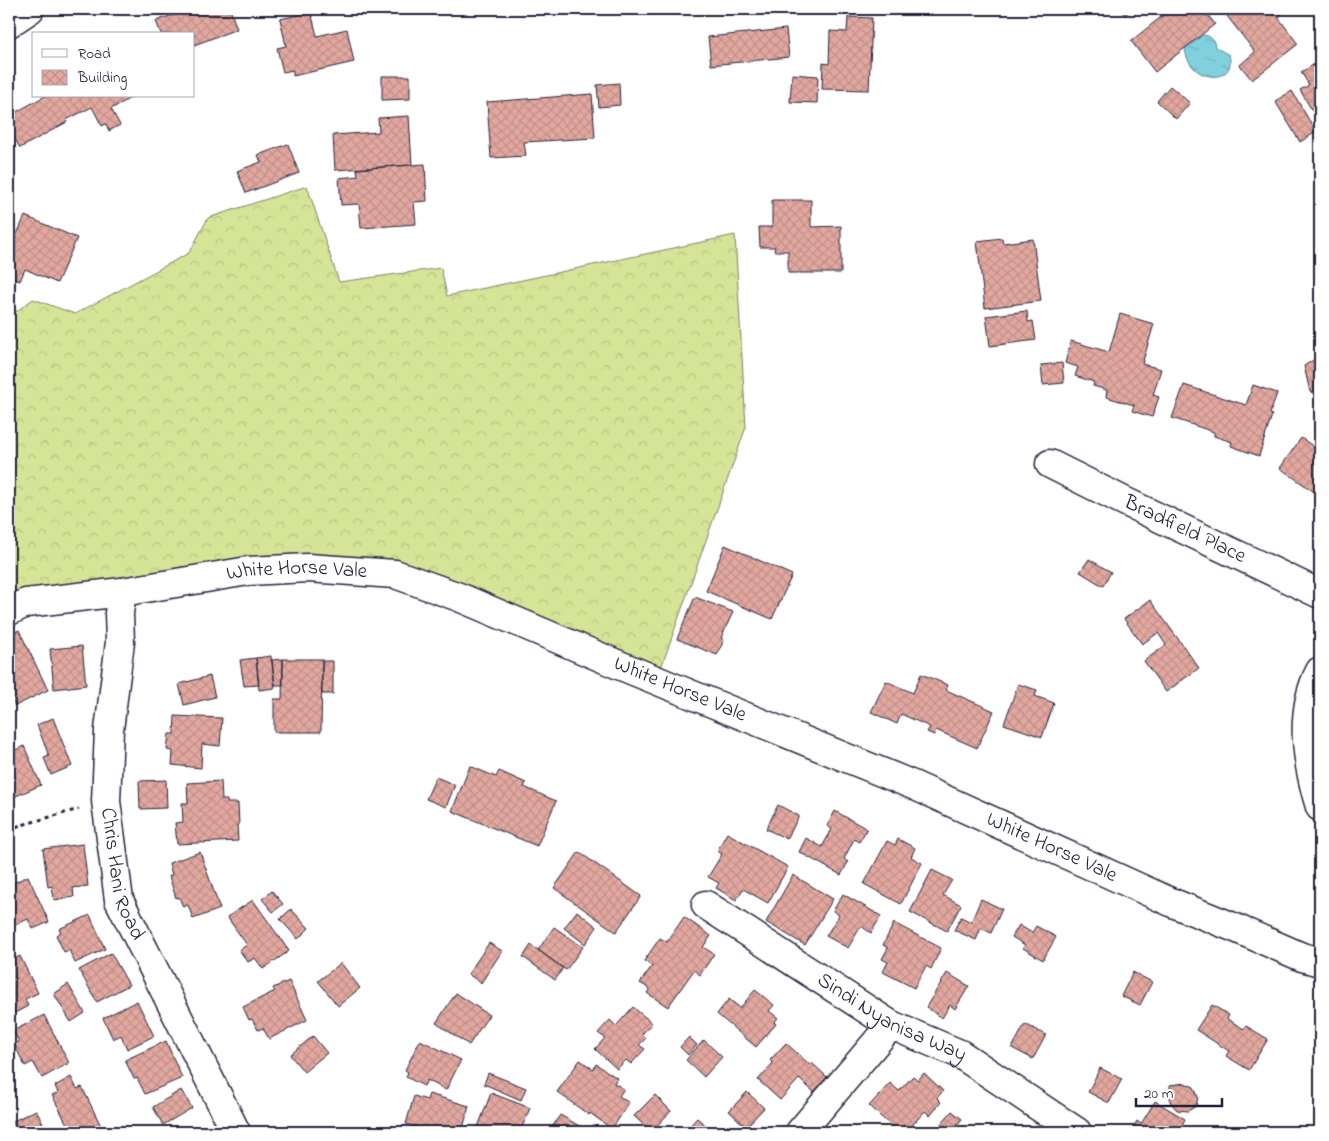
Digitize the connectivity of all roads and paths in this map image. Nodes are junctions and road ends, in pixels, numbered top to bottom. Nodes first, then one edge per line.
1 (30, 9) edge
2 (9, 23) edge
3 (1050, 464) dead end
4 (122, 592) junction
5 (1320, 594) edge
6 (9, 611) edge
7 (1320, 671) edge
8 (106, 801) junction
9 (1320, 807) edge
10 (9, 831) edge
11 (706, 905) dead end
12 (1320, 962) edge
13 (891, 1025) junction
14 (236, 1132) edge
15 (800, 1132) edge
16 (1077, 1132) edge

1 - 2 street
3 - 5 street, Bradfield Place
4 - 6 street, White Horse Vale
4 - 8 street, Chris Hani Road
4 - 12 street, White Horse Vale
7 - 9 street
8 - 10 path
8 - 14 street, Chris Hani Road
11 - 13 street, Sindi Nyanisa Way
13 - 15 street
13 - 16 street, Sindi Nyanisa Way

